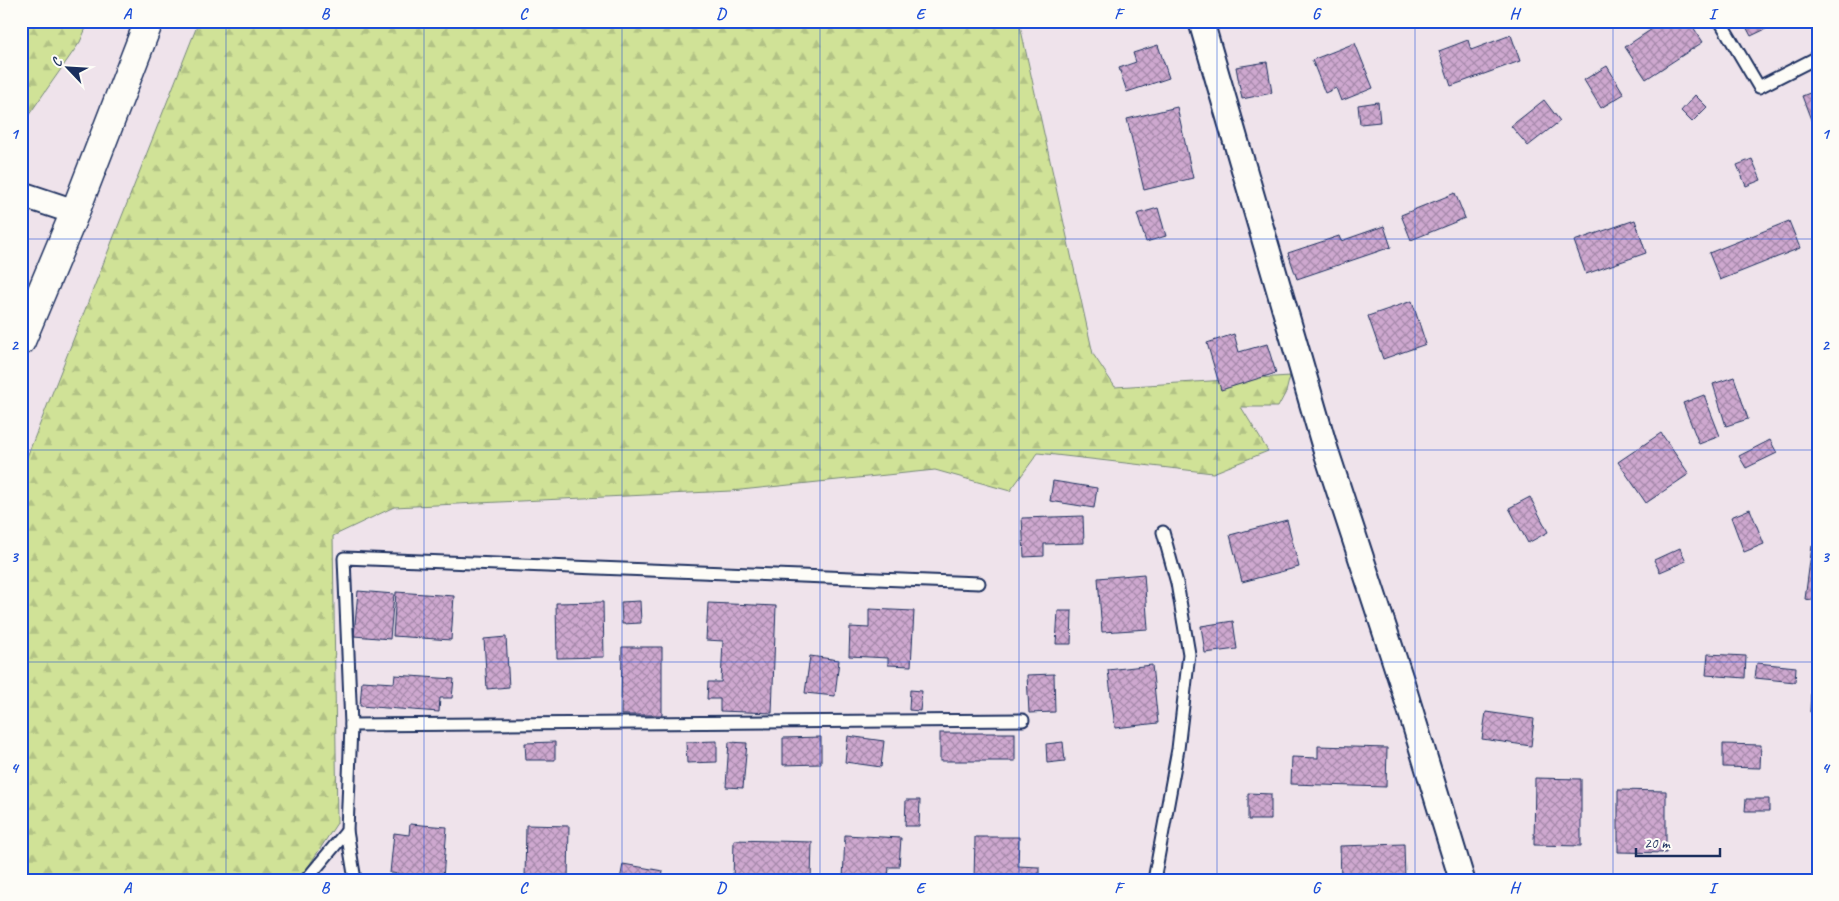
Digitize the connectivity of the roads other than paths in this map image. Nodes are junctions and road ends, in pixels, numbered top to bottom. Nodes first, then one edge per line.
1 (149, 21) edge
2 (1201, 21) edge
3 (1720, 21) edge
4 (1818, 57) edge
5 (21, 194) edge
6 (74, 212) junction
7 (21, 341) edge
8 (1162, 532) dead end
9 (979, 583) dead end
10 (1023, 720) dead end
11 (351, 725) junction
12 (347, 831) junction
13 (306, 880) edge
14 (355, 880) edge
15 (1154, 880) edge
16 (1462, 880) edge

1 - 6 main road
2 - 16 street
3 - 4 lane
5 - 6 street
6 - 7 main road
8 - 15 lane
9 - 11 lane
10 - 11 lane
11 - 12 lane
12 - 13 lane
12 - 14 lane

